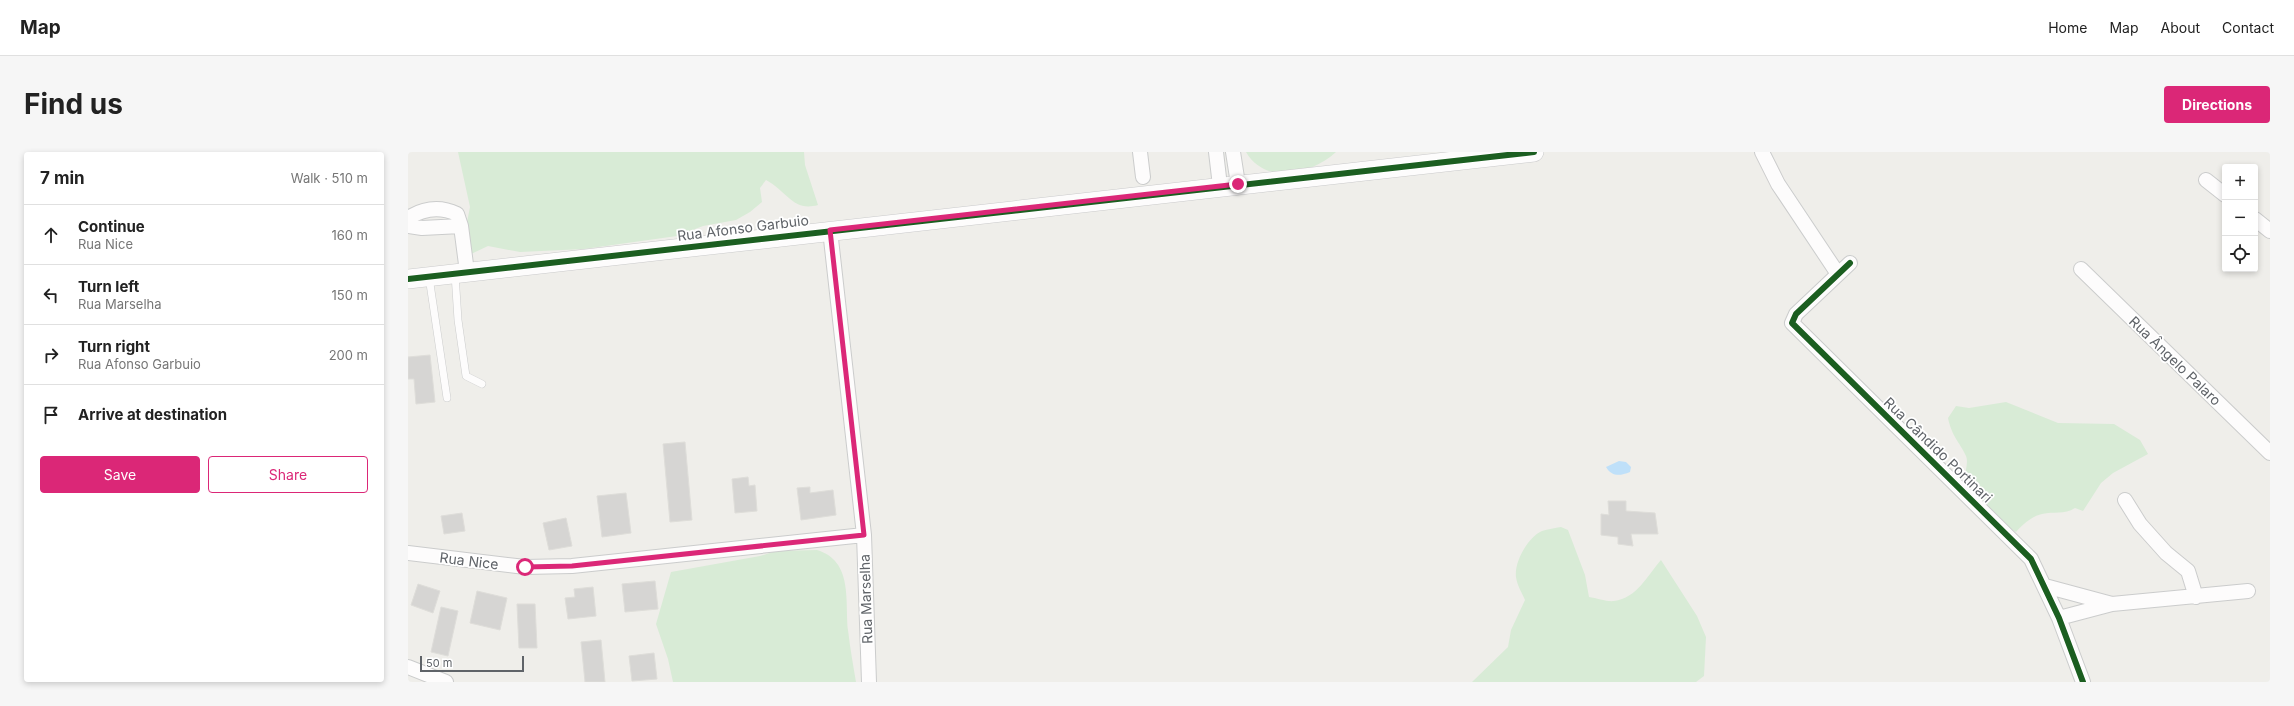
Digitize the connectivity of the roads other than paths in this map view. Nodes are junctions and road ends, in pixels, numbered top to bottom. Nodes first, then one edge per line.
1 (1140, 152) edge
2 (1216, 152) edge
3 (1233, 152) edge
4 (1534, 152) edge
5 (1762, 152) edge
6 (1143, 177) dead end
7 (2206, 180) dead end
8 (1229, 185) junction
9 (2222, 193) edge
10 (408, 218) edge
11 (2258, 221) edge
12 (408, 226) edge
13 (461, 226) junction
14 (830, 230) junction
15 (2270, 231) edge
16 (1850, 263) dead end
17 (2081, 269) dead end
18 (461, 273) junction
19 (1838, 274) junction
20 (429, 277) junction
21 (408, 279) edge
22 (482, 384) dead end
23 (447, 398) dead end
24 (2270, 453) edge
25 (2125, 500) dead end
26 (864, 535) junction
27 (408, 553) edge
28 (2045, 586) junction
29 (2248, 591) dead end
30 (2196, 597) junction
31 (2112, 604) junction
32 (2059, 618) junction
33 (408, 667) edge
34 (446, 682) edge
35 (870, 682) edge
36 (2083, 682) edge

1 - 6 street
2 - 8 street
3 - 8 street
4 - 8 street, Rua Afonso Garbuio
5 - 19 street
7 - 9 street
8 - 14 street, Rua Afonso Garbuio
10 - 13 street
11 - 15 street
12 - 13 street
13 - 18 street
14 - 18 street, Rua Afonso Garbuio
14 - 26 street, Rua Marselha
16 - 19 street, Rua Cândido Portinari
17 - 24 street, Rua Ângelo Palaro
18 - 20 street, Rua Afonso Garbuio
18 - 22 lane
19 - 28 street, Rua Cândido Portinari
20 - 21 street, Rua Afonso Garbuio
20 - 23 lane
25 - 30 street
26 - 27 street, Rua Nice
26 - 35 street, Rua Marselha
28 - 31 street
28 - 32 street, Rua Cândido Portinari
29 - 30 street
30 - 31 street
31 - 32 street
32 - 36 street, Rua Cândido Portinari
33 - 34 street

